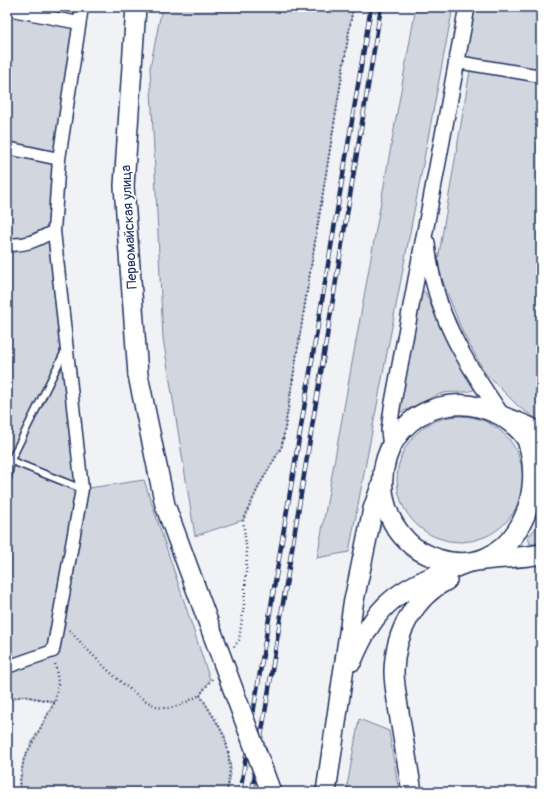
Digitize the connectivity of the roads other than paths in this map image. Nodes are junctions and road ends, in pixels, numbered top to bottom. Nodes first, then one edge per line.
1 (82, 7) edge
2 (136, 7) edge
3 (467, 7) edge
4 (7, 9) edge
5 (79, 23) junction
6 (457, 62) junction
7 (541, 76) edge
8 (7, 148) edge
9 (59, 159) junction
10 (54, 231) junction
11 (426, 232) junction
12 (7, 244) edge
13 (67, 349) junction
14 (503, 416) junction
15 (541, 433) edge
16 (391, 447) junction
17 (9, 460) edge
18 (7, 483) edge
19 (382, 483) junction
20 (82, 489) junction
21 (541, 554) edge
22 (471, 562) junction
23 (7, 667) edge
24 (340, 690) junction
25 (271, 792) edge
26 (326, 792) edge
27 (412, 792) edge

1 - 5 street
2 - 25 main road, Первомайская улица, bridge
3 - 6 street
4 - 5 street
5 - 9 street
6 - 7 street
6 - 11 street
8 - 9 street
9 - 10 street
10 - 12 street
10 - 13 street
11 - 14 street
11 - 16 street
13 - 17 lane
13 - 20 street
14 - 15 main road
14 - 16 main road
14 - 22 main road
16 - 19 main road
17 - 18 lane
17 - 20 lane
19 - 22 main road
19 - 24 main road
20 - 23 street
21 - 22 main road
22 - 24 main road
22 - 27 main road
24 - 26 main road

